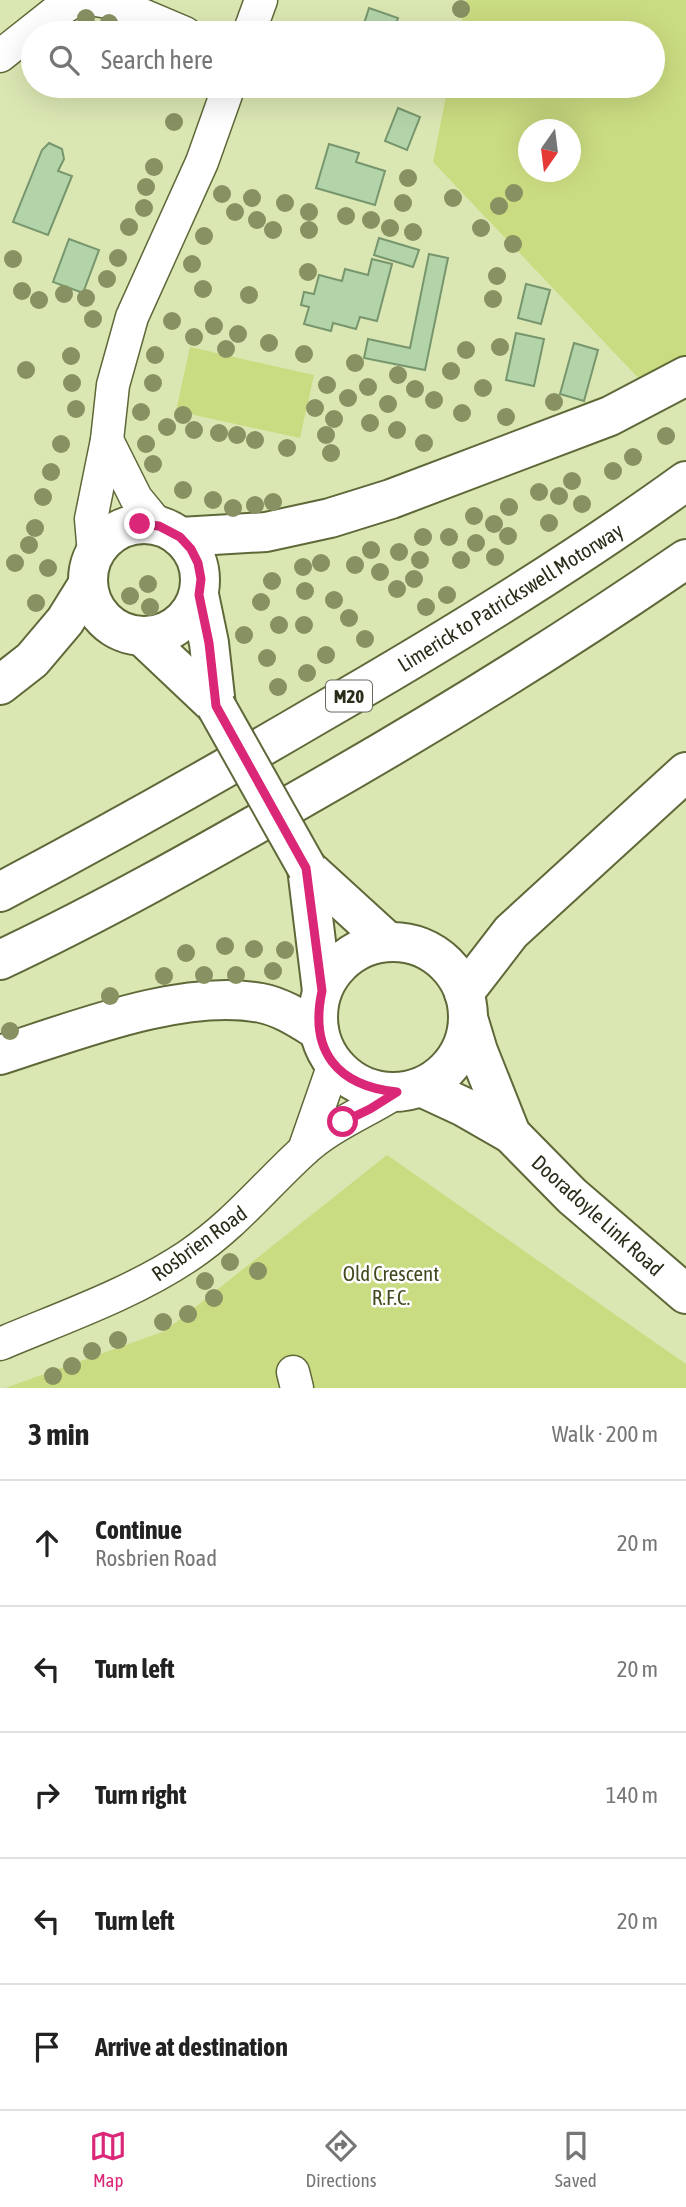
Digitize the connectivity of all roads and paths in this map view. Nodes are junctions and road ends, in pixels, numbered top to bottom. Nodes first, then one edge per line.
1 (76, 0) edge
2 (96, 0) edge
3 (261, 0) edge
4 (43, 21) edge
5 (157, 21) edge
6 (253, 21) edge
7 (21, 39) edge
8 (0, 56) edge
9 (225, 98) edge
10 (686, 376) edge
11 (107, 440) junction
12 (686, 481) edge
13 (169, 531) junction
14 (686, 559) edge
15 (91, 569) junction
16 (199, 595) junction
17 (142, 636) junction
18 (0, 685) edge
19 (216, 706) junction
20 (686, 772) edge
21 (306, 868) junction
22 (0, 892) edge
23 (388, 942) junction
24 (0, 960) edge
25 (322, 991) junction
26 (466, 1005) junction
27 (326, 1047) junction
28 (0, 1055) edge
29 (409, 1089) junction
30 (511, 1134) junction
31 (304, 1150) junction
32 (686, 1294) edge
33 (0, 1344) edge

1 - 4 street
2 - 5 street
3 - 6 street
7 - 8 street
9 - 11 street
10 - 13 main road
11 - 13 street
11 - 15 street
12 - 22 main road, Limerick to Patrickswell Motorway / M20
13 - 15 main road
13 - 16 main road
14 - 24 main road
15 - 17 main road
15 - 18 main road
16 - 17 main road
16 - 19 main road
17 - 19 main road
19 - 21 main road, bridge
20 - 26 main road
21 - 23 main road
21 - 25 main road
23 - 25 main road
23 - 26 main road
25 - 27 main road
26 - 29 main road
26 - 30 main road, Dooradoyle Link Road
27 - 28 main road
27 - 29 main road
27 - 31 street, Rosbrien Road
29 - 30 main road, Dooradoyle Link Road
29 - 31 street, Rosbrien Road
30 - 32 main road, Dooradoyle Link Road
31 - 33 street, Rosbrien Road

